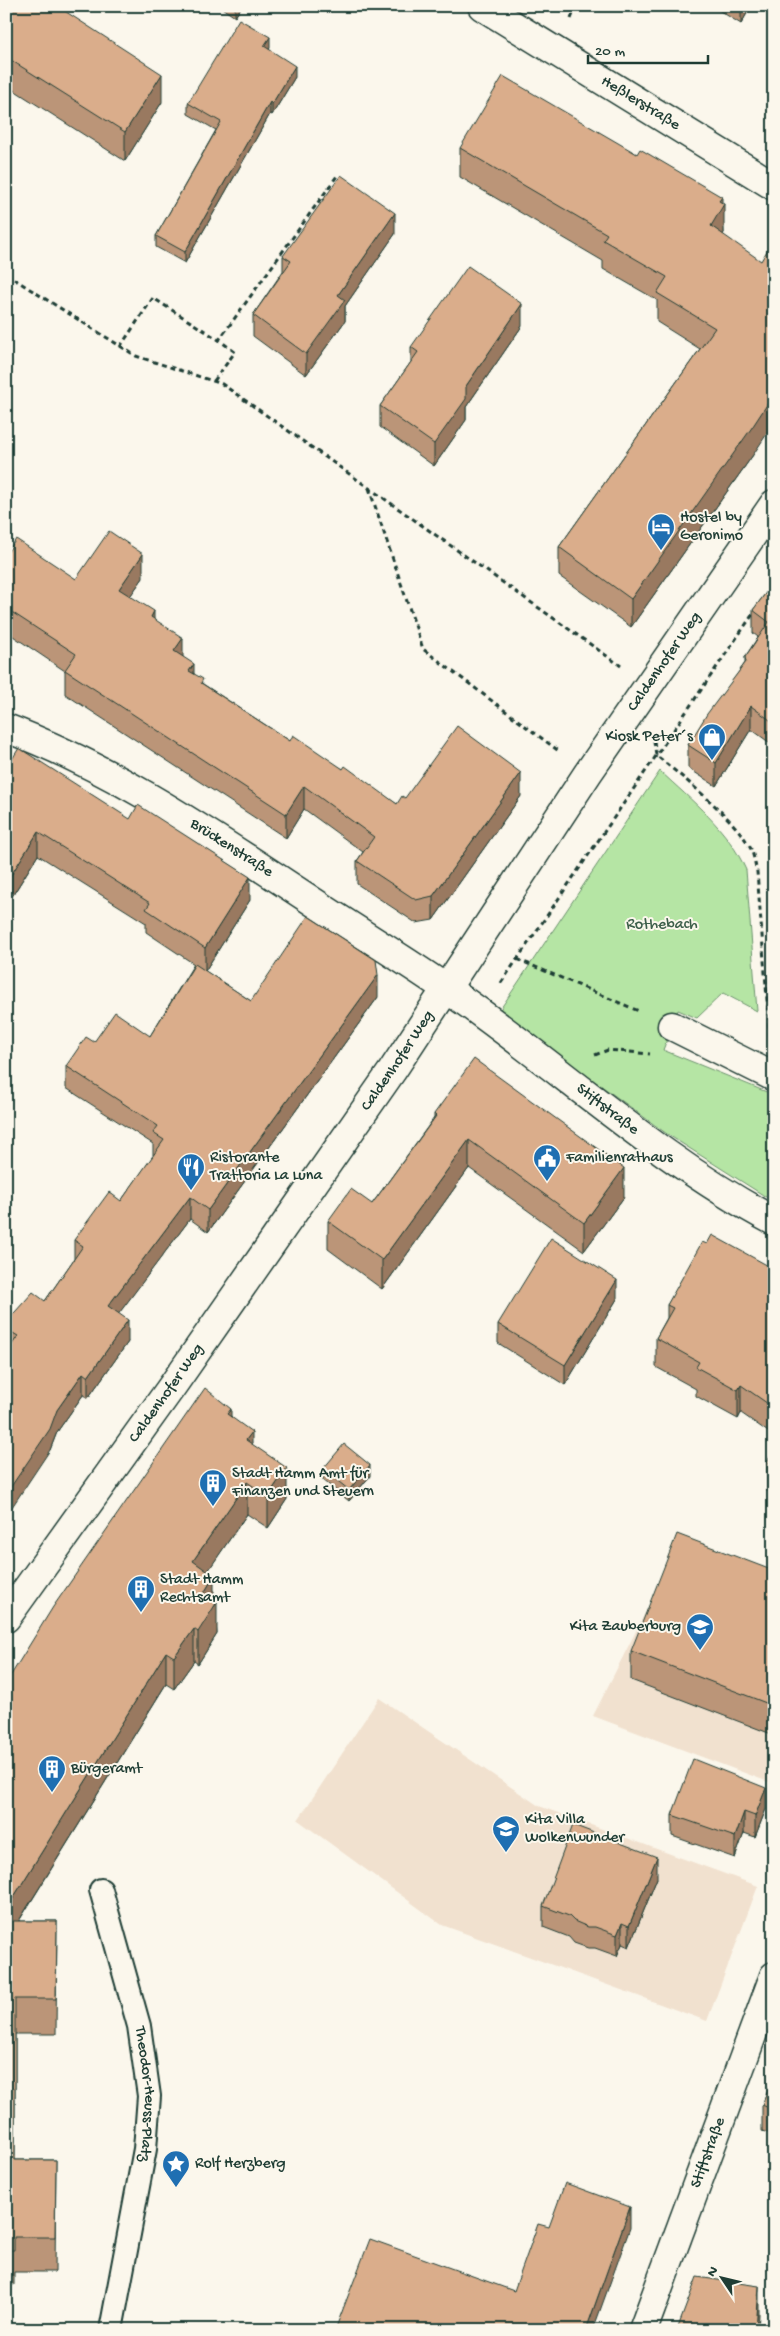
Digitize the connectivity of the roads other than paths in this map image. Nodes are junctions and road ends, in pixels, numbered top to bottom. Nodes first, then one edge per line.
1 (482, 6) edge
2 (774, 186) edge
3 (774, 504) edge
4 (6, 728) edge
5 (446, 990) junction
6 (672, 1026) road end
7 (774, 1077) edge
8 (774, 1221) edge
9 (9, 1614) edge
10 (101, 1890) dead end
11 (774, 1976) edge
12 (111, 2330) edge
13 (643, 2330) edge

1 - 2 street, Heßlerstraße
3 - 5 street, Caldenhofer Weg
4 - 5 street, Brückenstraße
5 - 8 street, Stiftstraße
5 - 9 street, Caldenhofer Weg
6 - 7 street
10 - 12 lane, Theodor-Heuss-Platz
11 - 13 street, Stiftstraße

